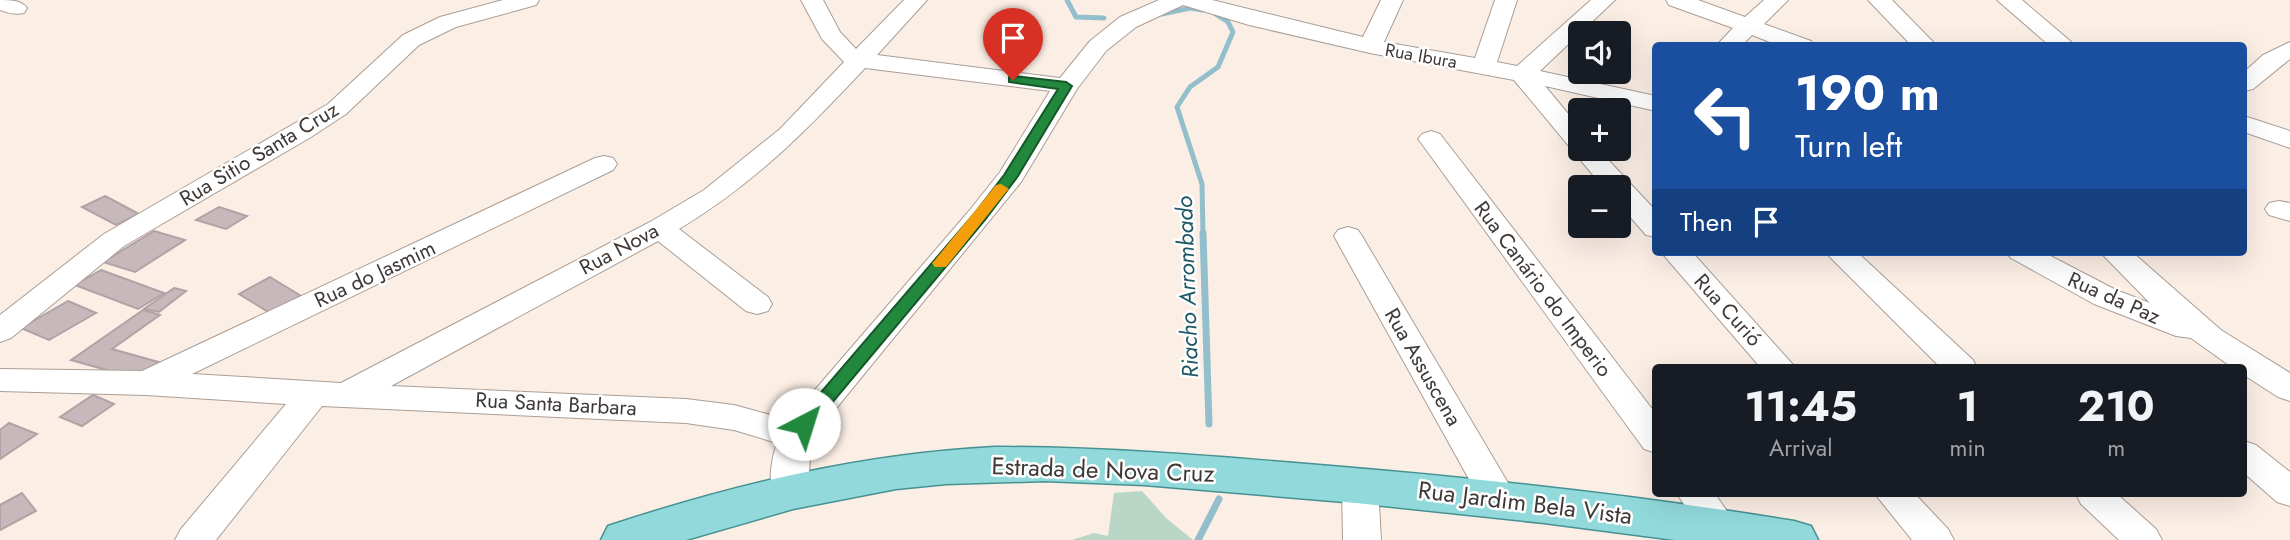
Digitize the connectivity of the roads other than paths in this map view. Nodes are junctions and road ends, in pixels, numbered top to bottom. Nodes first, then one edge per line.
1 (528, 0) edge
2 (811, 0) edge
3 (916, 0) edge
4 (1177, 0) edge
5 (1188, 0) edge
6 (1392, 0) edge
7 (1506, 0) edge
8 (1604, 0) edge
9 (1677, 0) edge
10 (1777, 0) edge
11 (1879, 0) edge
12 (2014, 1) edge
13 (1749, 25) junction
14 (1731, 42) edge
15 (1794, 42) edge
16 (1922, 42) edge
17 (2061, 42) edge
18 (1370, 46) junction
19 (2284, 59) edge
20 (858, 60) junction
21 (1484, 67) junction
22 (1522, 74) junction
23 (2247, 82) edge
24 (1066, 86) junction
25 (1652, 103) edge
26 (2247, 125) edge
27 (1568, 130) edge
28 (1431, 139) dead end
29 (2290, 140) edge
30 (1594, 161) edge
31 (604, 164) dead end
32 (1607, 175) edge
33 (1631, 202) edge
34 (1652, 225) edge
35 (660, 228) junction
36 (1348, 236) dead end
37 (1680, 256) edge
38 (1844, 256) edge
39 (2028, 256) edge
40 (2119, 256) edge
41 (757, 304) dead end
42 (0, 331) edge
43 (2210, 338) junction
44 (1776, 364) edge
45 (1957, 364) edge
46 (2242, 364) edge
47 (2251, 371) edge
48 (0, 380) edge
49 (146, 383) junction
50 (2290, 389) edge
51 (313, 394) junction
52 (348, 394) junction
53 (1652, 435) edge
54 (795, 436) junction
55 (2247, 456) edge
56 (1254, 477) joint
57 (1360, 486) junction
58 (789, 491) junction
59 (2290, 492) edge
60 (1896, 497) edge
61 (2097, 497) edge
62 (1499, 498) junction
63 (1707, 510) edge
64 (194, 540) edge
65 (625, 540) edge
66 (1363, 540) edge
67 (1794, 540) edge
68 (1935, 540) edge
69 (2143, 540) edge

1 - 42 street, Rua Sitio Santa Cruz
2 - 20 street
3 - 20 street, Rua Nova
4 - 24 street
5 - 18 street, Rua Ibura
6 - 18 street
7 - 21 street
8 - 22 street
9 - 13 street
10 - 13 street
11 - 16 street
12 - 17 street
13 - 14 street
13 - 15 street
18 - 21 street, Rua Ibura
19 - 23 street
20 - 24 street
20 - 35 street, Rua Nova
21 - 22 street, Rua Ibura
22 - 25 street, Rua Ibura
22 - 27 street
24 - 54 street
26 - 29 street
28 - 53 street, Rua Canário do Imperio
30 - 32 street
31 - 49 street, Rua do Jasmim
33 - 34 street
35 - 41 street
35 - 52 street, Rua Nova
36 - 62 street, Rua Assuscena
37 - 44 street, Rua Curió
38 - 45 street
39 - 43 street, Rua da Paz
40 - 43 street
43 - 46 street
47 - 50 street
48 - 49 street, Rua Santa Barbara
49 - 51 street, Rua Santa Barbara
51 - 52 street, Rua Santa Barbara
51 - 64 street
52 - 54 street, Rua Santa Barbara
54 - 58 street
55 - 59 street
56 - 57 main road, Rua Jardim Bela Vista
56 - 58 main road, Estrada de Nova Cruz
57 - 62 main road, Rua Jardim Bela Vista
57 - 66 street
58 - 65 main road, Estrada de Nova Cruz
60 - 68 street
61 - 69 street
62 - 63 main road, Rua Jardim Bela Vista
63 - 67 main road, Rua Jardim Bela Vista

